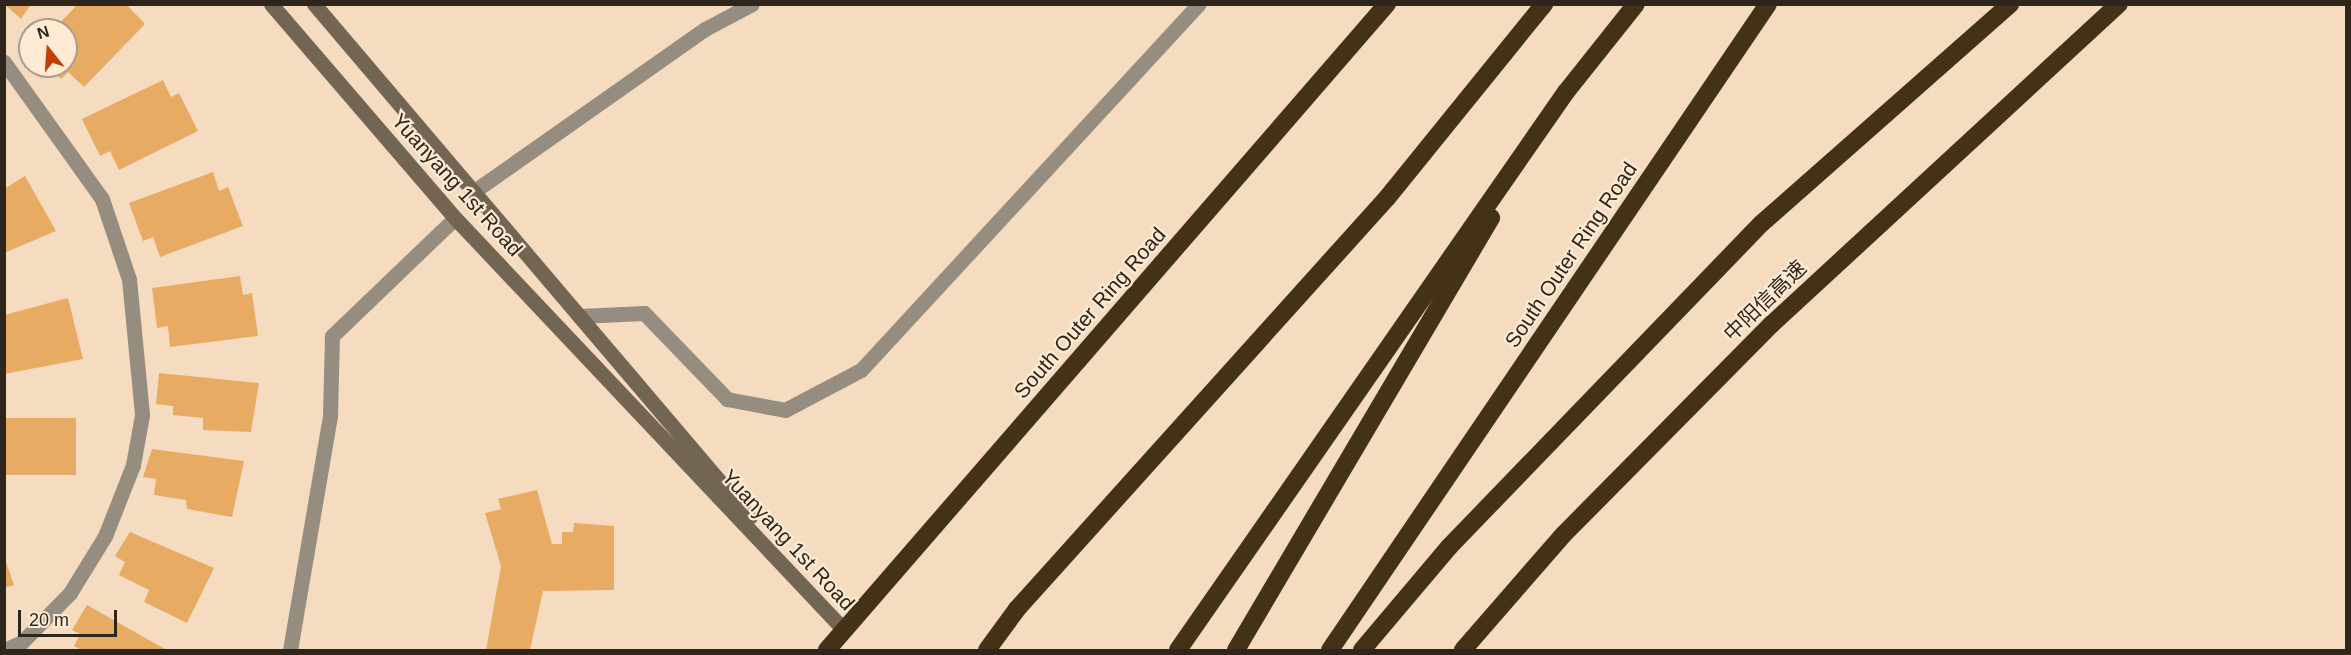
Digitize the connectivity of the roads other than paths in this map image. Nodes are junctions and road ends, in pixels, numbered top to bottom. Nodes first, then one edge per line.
1 (271, 4) edge
2 (314, 4) edge
3 (752, 4) edge
4 (1199, 4) edge
5 (1387, 4) edge
6 (1544, 4) edge
7 (1636, 4) edge
8 (1768, 4) edge
9 (2010, 4) edge
10 (2119, 4) edge
11 (4, 62) edge
12 (1566, 92) junction
13 (473, 192) junction
14 (455, 218) junction
15 (579, 316) junction
16 (844, 630) junction
17 (4, 650) edge
18 (290, 651) edge
19 (827, 651) edge
20 (987, 651) edge
21 (1178, 651) edge
22 (1236, 651) edge
23 (1330, 651) edge
24 (1362, 651) edge
25 (1463, 651) edge

1 - 14 street, Yuanyang 1st Road
2 - 13 street, Yuanyang 1st Road
3 - 13 street
4 - 15 street
5 - 16 highway, South Outer Ring Road
6 - 20 highway
7 - 12 highway
8 - 23 highway, South Outer Ring Road
9 - 24 highway
10 - 25 highway, 中阳信高速
11 - 17 street
12 - 21 highway
12 - 22 highway
13 - 15 street, Yuanyang 1st Road
14 - 16 street, Yuanyang 1st Road
14 - 18 street
15 - 16 street, Yuanyang 1st Road
16 - 19 highway, South Outer Ring Road

